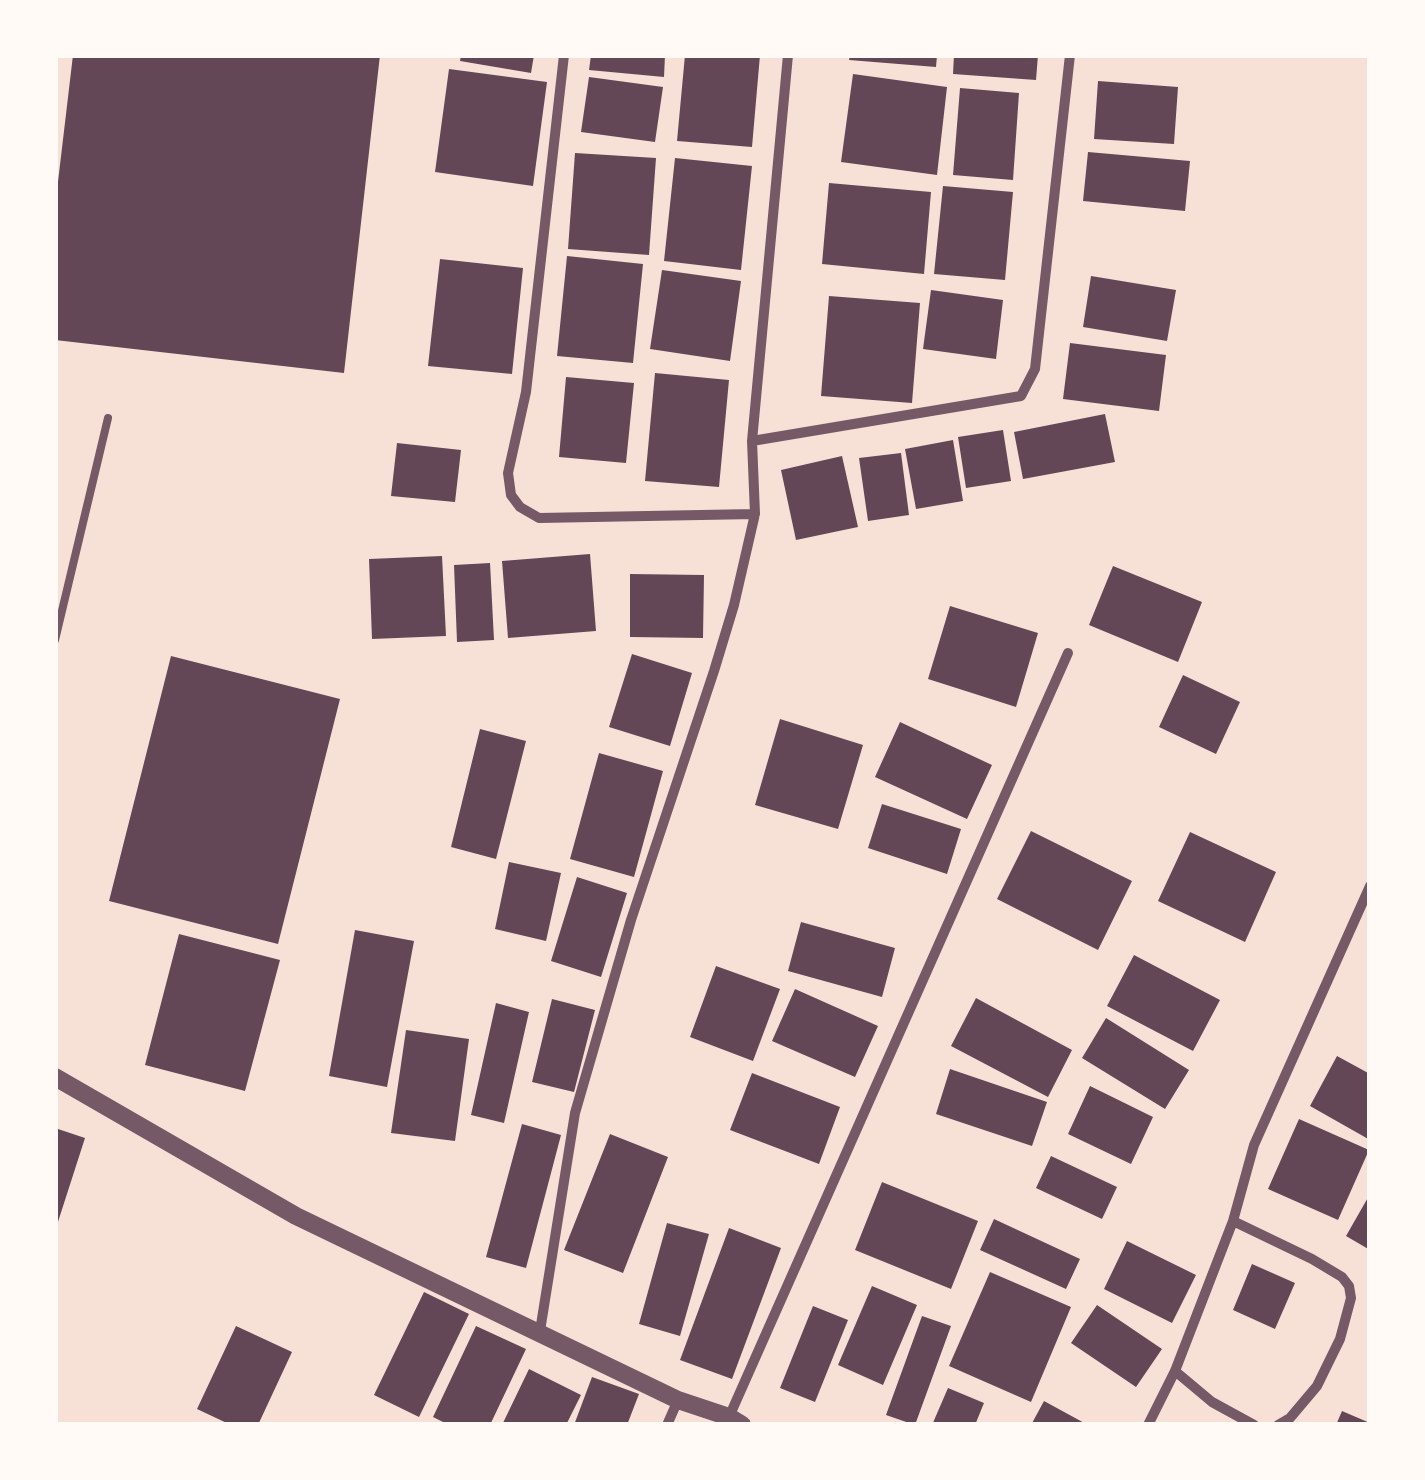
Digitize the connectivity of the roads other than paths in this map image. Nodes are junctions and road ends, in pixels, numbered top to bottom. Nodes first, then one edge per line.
1 (564, 55) edge
2 (788, 55) edge
3 (1070, 55) edge
4 (108, 418) dead end
5 (752, 442) junction
6 (754, 514) junction
7 (55, 640) edge
8 (1068, 653) dead end
9 (1370, 886) edge
10 (55, 1077) edge
11 (1233, 1221) junction
12 (540, 1331) junction
13 (1176, 1371) junction
14 (678, 1400) junction
15 (1231, 1419) edge
16 (735, 1421) edge
17 (667, 1425) edge
18 (1148, 1425) edge
19 (1254, 1425) edge
20 (1278, 1425) edge

1 - 6 street
2 - 5 street
3 - 5 street
4 - 7 lane
5 - 6 street
6 - 12 street
8 - 16 street
9 - 11 street
10 - 12 street
11 - 13 street
11 - 20 street
12 - 14 street
13 - 15 street
13 - 18 street
14 - 16 street
14 - 17 street
15 - 19 street

